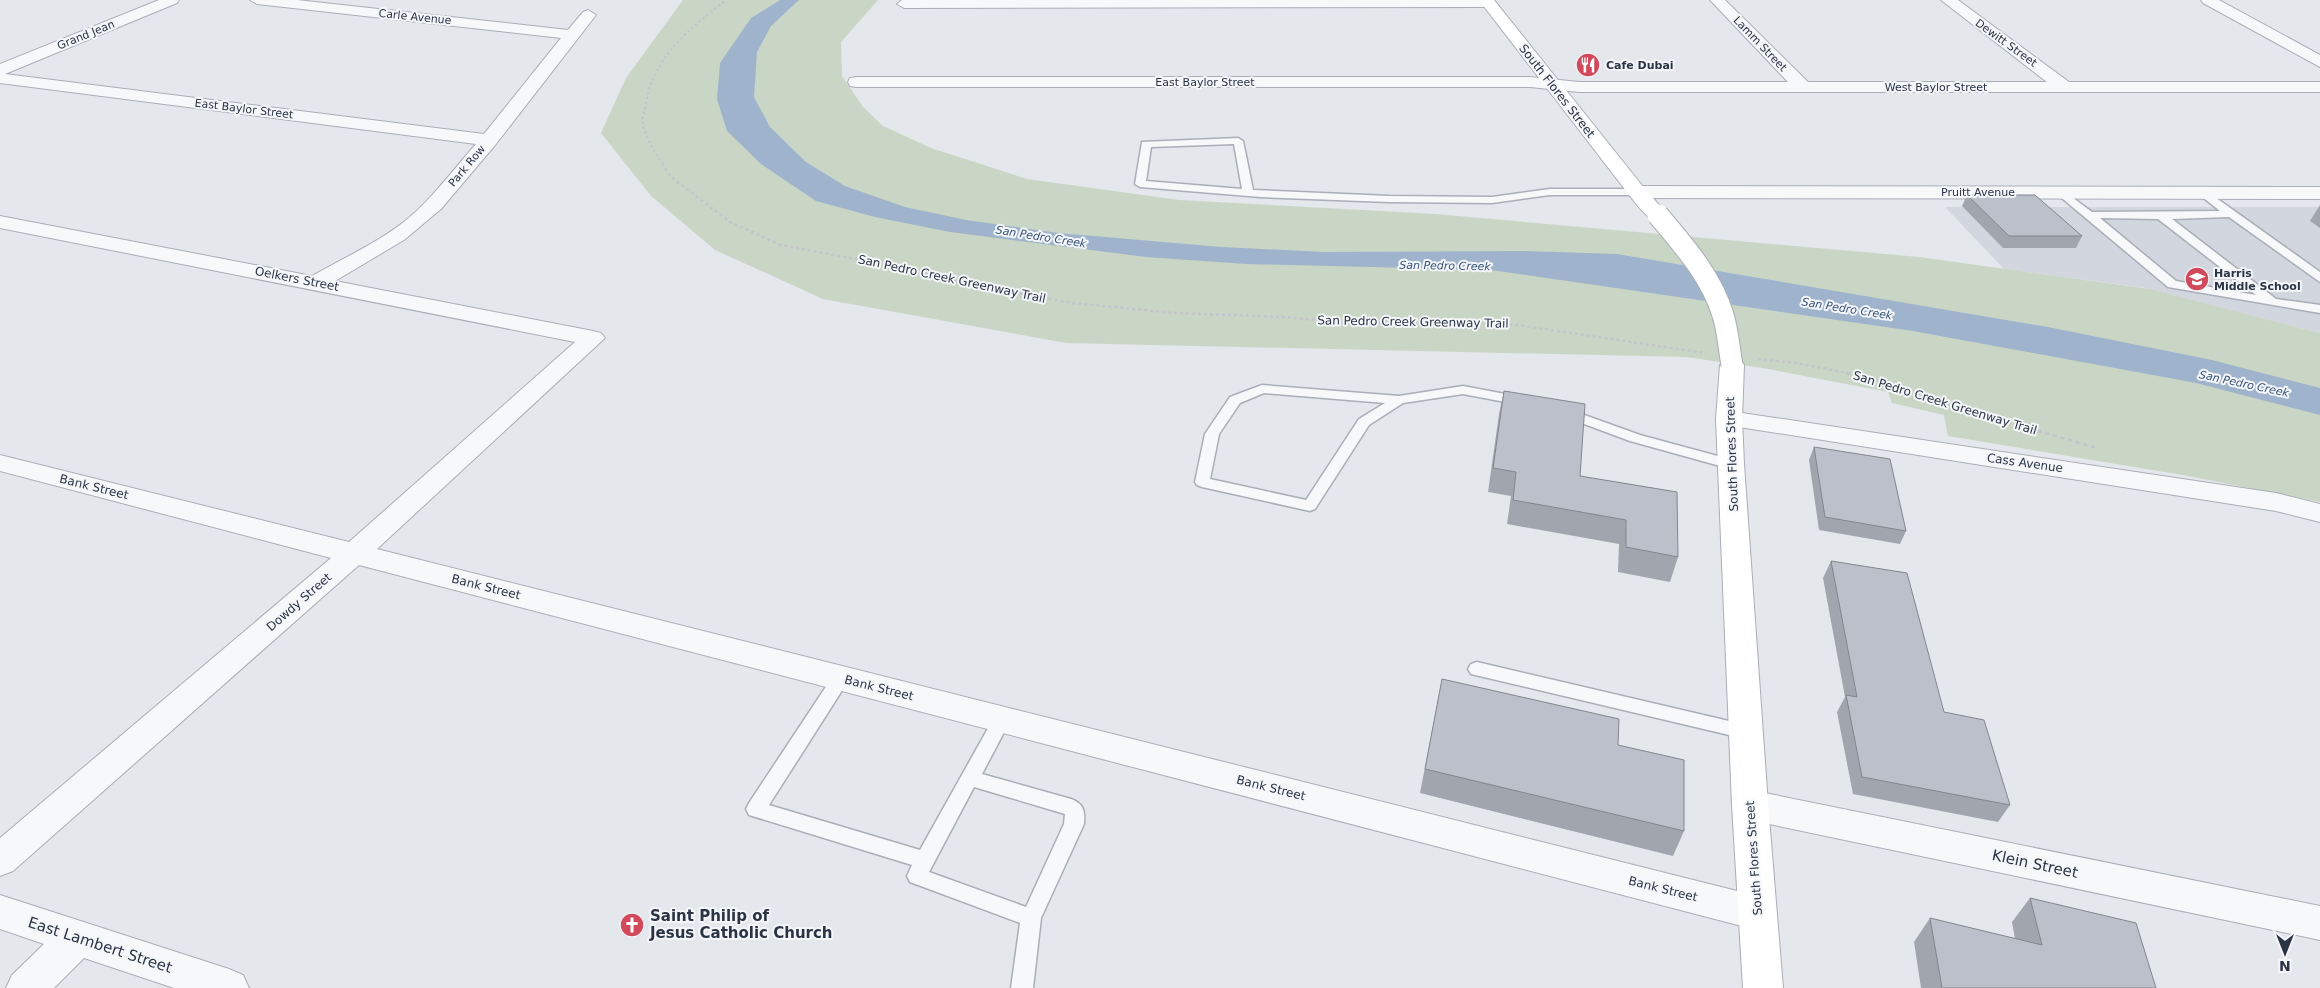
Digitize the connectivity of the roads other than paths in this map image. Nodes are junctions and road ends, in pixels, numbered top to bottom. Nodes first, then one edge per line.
1 (172, 0) edge
2 (257, 0) edge
3 (1717, 0) edge
4 (1948, 0) edge
5 (2208, 0) edge
6 (1487, 1) edge
7 (904, 4) dead end
8 (588, 15) dead end
9 (572, 35) junction
10 (2320, 62) edge
11 (0, 70) edge
12 (0, 78) edge
13 (856, 82) dead end
14 (1553, 84) junction
15 (2065, 86) junction
16 (1803, 87) junction
17 (2320, 87) edge
18 (489, 140) junction
19 (1637, 192) junction
20 (2061, 192) junction
21 (2201, 192) junction
22 (1248, 193) junction
23 (2320, 193) edge
24 (2231, 214) junction
25 (2089, 215) junction
26 (2161, 216) junction
27 (0, 222) edge
28 (2320, 278) edge
29 (316, 283) junction
30 (2272, 302) junction
31 (2320, 309) edge
32 (593, 338) joint
33 (1399, 400) junction
34 (1729, 419) junction
35 (0, 463) edge
36 (1731, 464) junction
37 (2320, 513) edge
38 (355, 553) junction
39 (1477, 669) dead end
40 (841, 678) junction
41 (1002, 719) junction
42 (1746, 732) junction
43 (969, 778) junction
44 (1750, 805) junction
45 (0, 860) edge
46 (925, 860) junction
47 (0, 912) edge
48 (1757, 913) junction
49 (1031, 918) junction
50 (2320, 923) edge
51 (78, 938) junction
52 (26, 988) edge
53 (229, 988) edge
54 (1022, 988) edge
55 (1763, 988) edge

1 - 11 street, Grand Jean
2 - 9 street, Carle Avenue
3 - 16 street, Lamm Street
4 - 15 street, Dewitt Street
5 - 10 street
6 - 7 street
6 - 14 main road, South Flores Street
8 - 9 street, Park Row
9 - 18 street, Park Row
12 - 18 street, East Baylor Street
13 - 14 street, East Baylor Street
14 - 16 street, West Baylor Street
14 - 19 main road, South Flores Street
15 - 16 street, West Baylor Street
15 - 17 street, West Baylor Street
18 - 29 street, Park Row
19 - 20 street, Pruitt Avenue
19 - 22 lane
19 - 34 main road, South Flores Street, bridge
20 - 21 street, Pruitt Avenue
20 - 25 lane
21 - 23 street, Pruitt Avenue
21 - 24 lane
22 - 22 lane
24 - 26 lane
24 - 28 lane
25 - 26 lane
25 - 30 lane
26 - 30 lane
27 - 29 street, Oelkers Street
29 - 32 street, Oelkers Street
30 - 31 lane
32 - 38 street, Dowdy Street
33 - 33 lane
33 - 36 lane
34 - 36 main road, South Flores Street
34 - 37 street, Cass Avenue
35 - 38 street, Bank Street
36 - 42 main road, South Flores Street
38 - 40 street, Bank Street
38 - 45 street, Dowdy Street
39 - 42 lane
40 - 41 street, Bank Street
40 - 46 lane
41 - 43 lane
41 - 48 street, Bank Street
42 - 44 main road, South Flores Street
43 - 46 lane
43 - 49 lane
44 - 48 main road, South Flores Street
44 - 50 street, Klein Street
46 - 49 lane
47 - 51 street, East Lambert Street
48 - 55 main road, South Flores Street
49 - 54 lane
51 - 52 street
51 - 53 street, East Lambert Street

